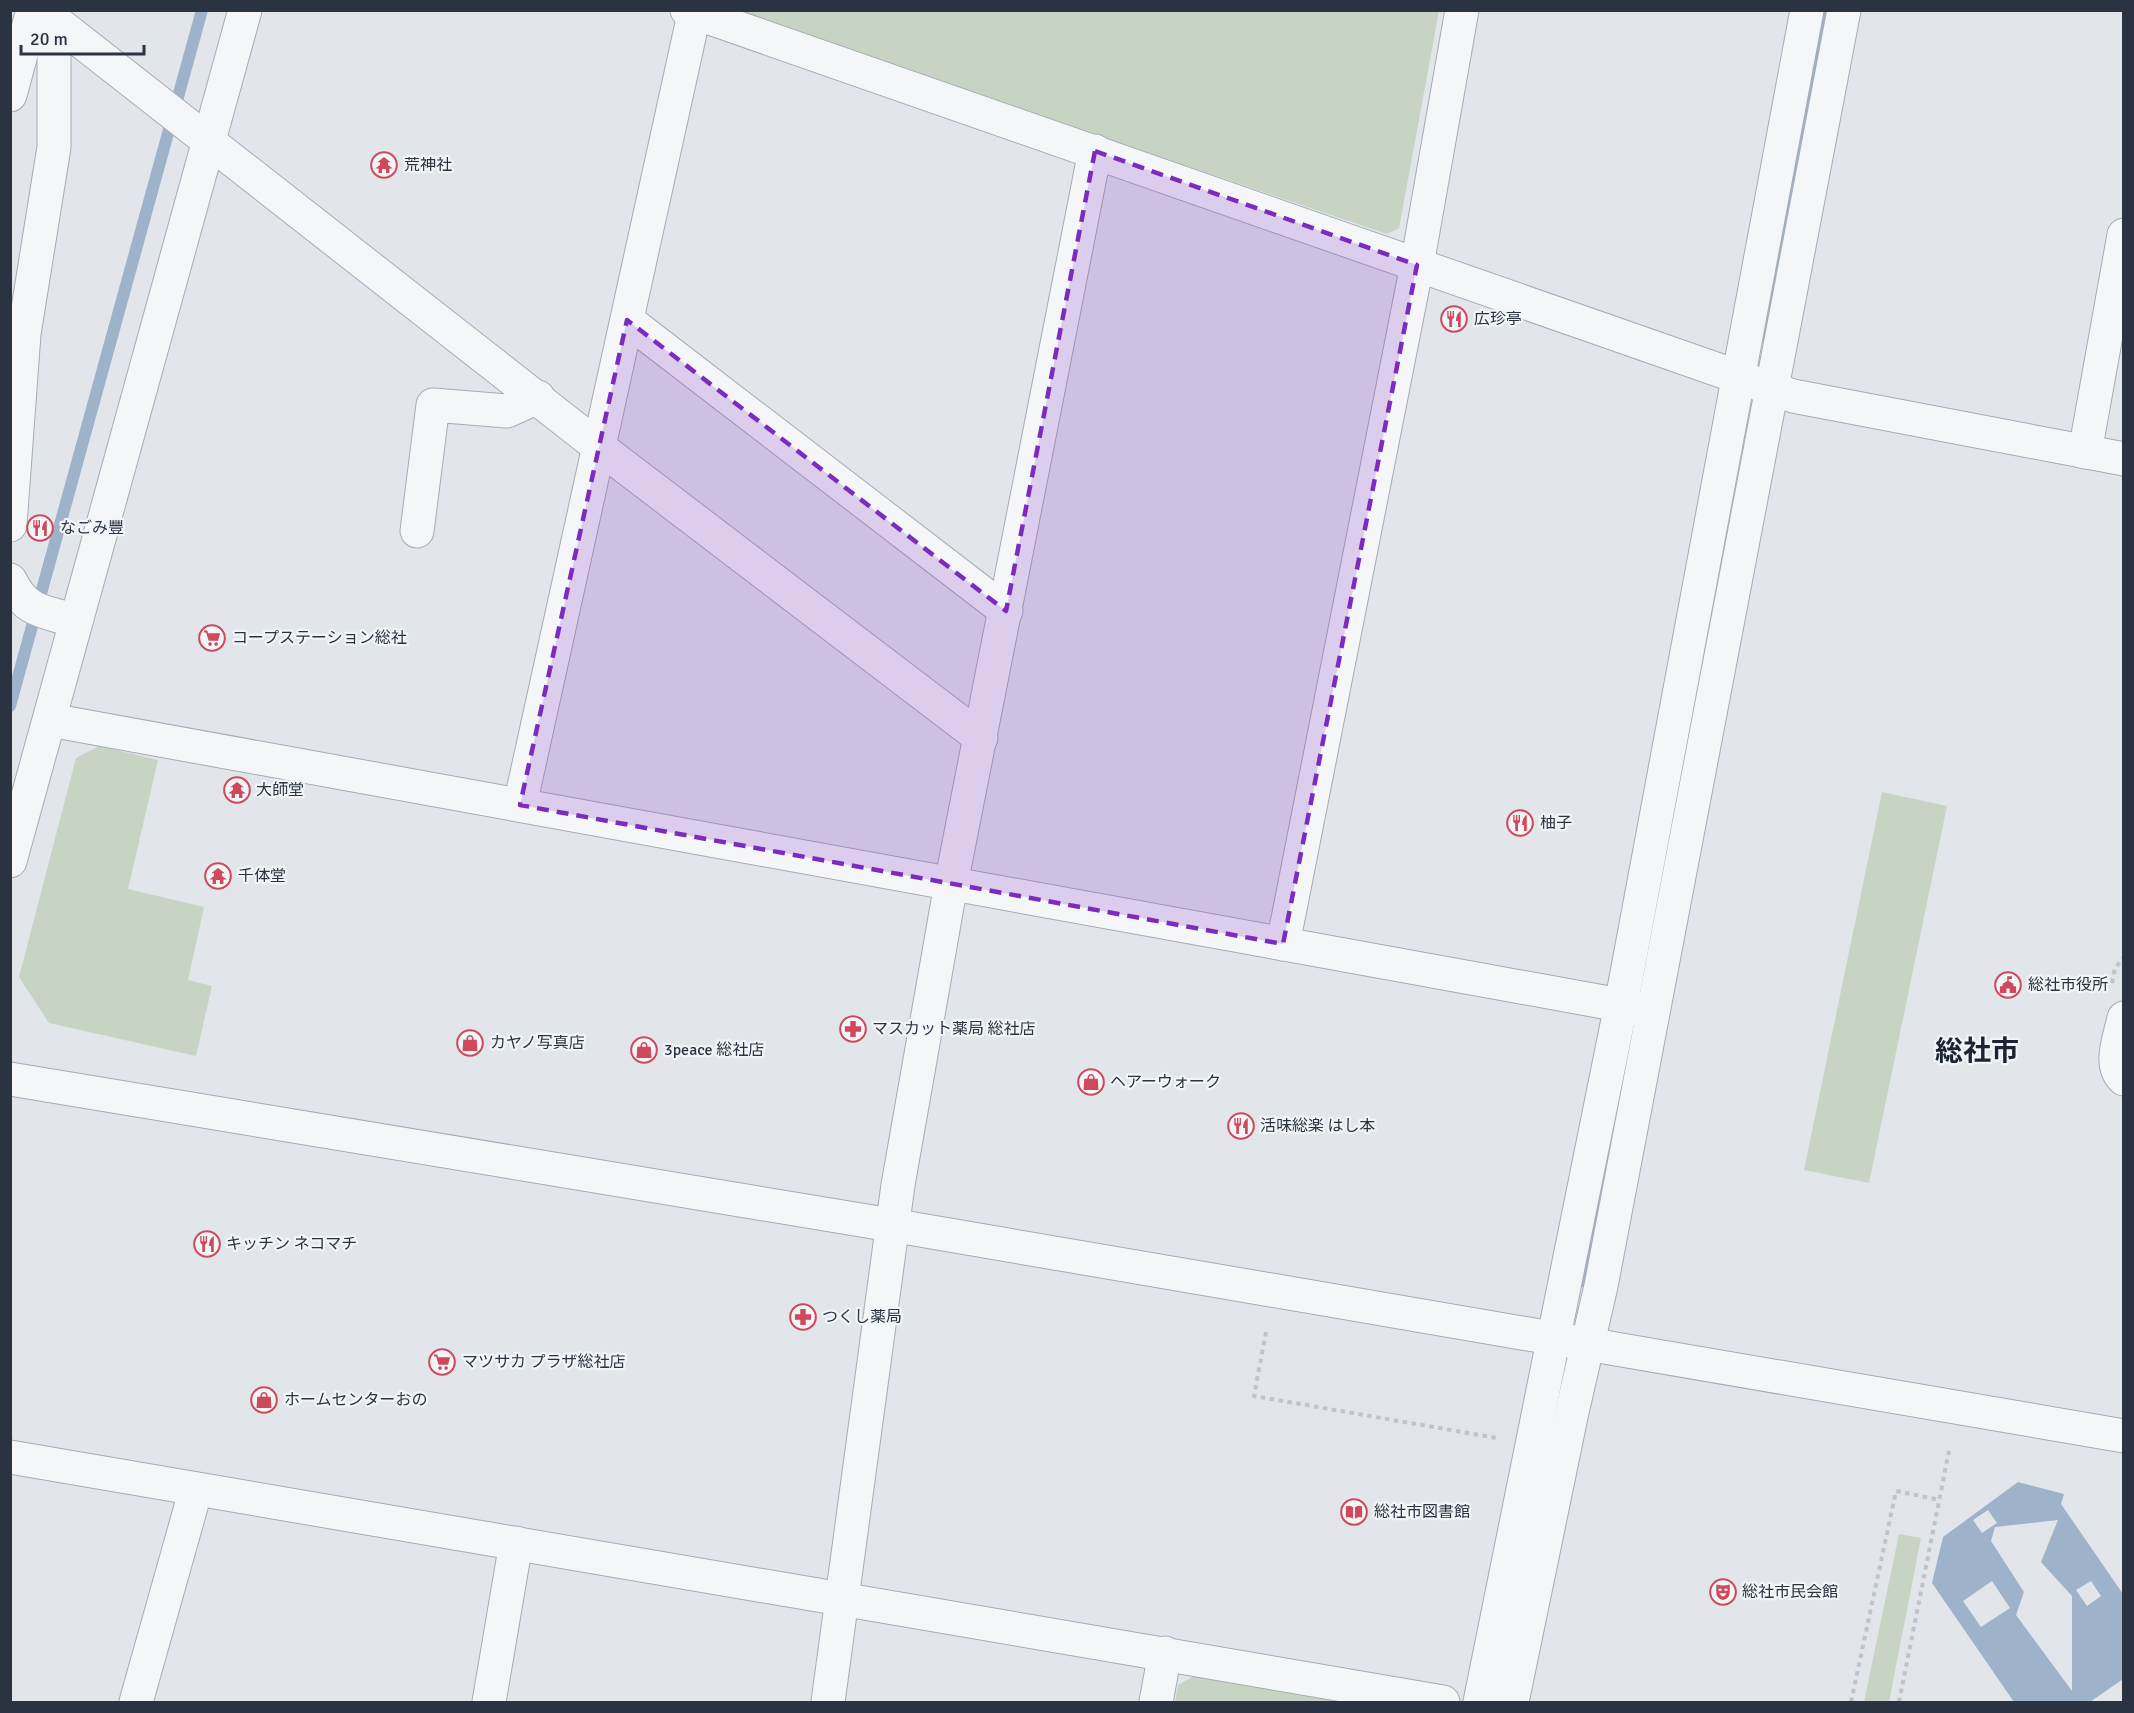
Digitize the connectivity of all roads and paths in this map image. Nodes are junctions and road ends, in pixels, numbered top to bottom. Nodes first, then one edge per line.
1 (37, 10) edge
2 (245, 10) edge
3 (1462, 10) edge
4 (1807, 10) edge
5 (1844, 10) edge
6 (692, 11) edge
7 (10, 95) edge
8 (208, 144) junction
9 (1095, 151) junction
10 (2124, 235) edge
11 (1417, 265) junction
12 (627, 320) junction
13 (1738, 377) junction
14 (1772, 389) junction
15 (538, 398) junction
16 (599, 447) junction
17 (2085, 452) junction
18 (2124, 459) edge
19 (10, 525) edge
20 (417, 531) dead end
21 (10, 580) edge
22 (1006, 611) junction
23 (76, 621) junction
24 (50, 720) junction
25 (981, 738) junction
26 (520, 805) junction
27 (17, 816) edge
28 (10, 861) edge
29 (951, 884) junction
30 (1283, 944) junction
31 (1637, 1008) junction
32 (2124, 1018) edge
33 (10, 1079) edge
34 (2124, 1079) edge
35 (891, 1225) junction
36 (1266, 1332) dead end
37 (1554, 1338) junction
38 (1588, 1344) junction
39 (2124, 1436) edge
40 (1533, 1445) junction
41 (1949, 1451) dead end
42 (10, 1457) edge
43 (196, 1489) junction
44 (1940, 1500) junction
45 (516, 1543) junction
46 (841, 1598) junction
47 (1165, 1653) junction
48 (136, 1702) edge
49 (489, 1702) edge
50 (828, 1702) edge
51 (1156, 1702) edge
52 (1443, 1702) edge
53 (1480, 1702) edge
54 (1512, 1702) edge
55 (1851, 1702) edge
56 (1899, 1702) edge

1 - 7 street
1 - 8 street
1 - 19 street
2 - 8 street
3 - 11 street
4 - 13 street
5 - 14 street
6 - 9 street
6 - 12 street
8 - 15 street
8 - 23 street
9 - 11 street
9 - 22 street
10 - 17 street
11 - 13 street
11 - 30 street
12 - 16 street
12 - 22 street
13 - 14 street
13 - 31 street
14 - 17 street
14 - 31 street
15 - 16 street
15 - 20 street
16 - 25 street
16 - 26 street
17 - 18 street
21 - 23 street
22 - 25 street
23 - 24 street
24 - 26 street
24 - 27 street
25 - 29 street
26 - 29 street
27 - 28 street
29 - 30 street
29 - 35 street
30 - 31 street
31 - 37 street
31 - 38 street
32 - 34 street
33 - 35 street
35 - 37 street
35 - 46 street
36 - 40 path
37 - 38 street
37 - 40 street
38 - 39 street
38 - 54 street
40 - 53 street
41 - 44 path
42 - 43 street
43 - 45 street
43 - 48 street
44 - 55 path
44 - 56 path
45 - 46 street
45 - 49 street
46 - 47 street
46 - 50 street
47 - 51 street
47 - 52 street

